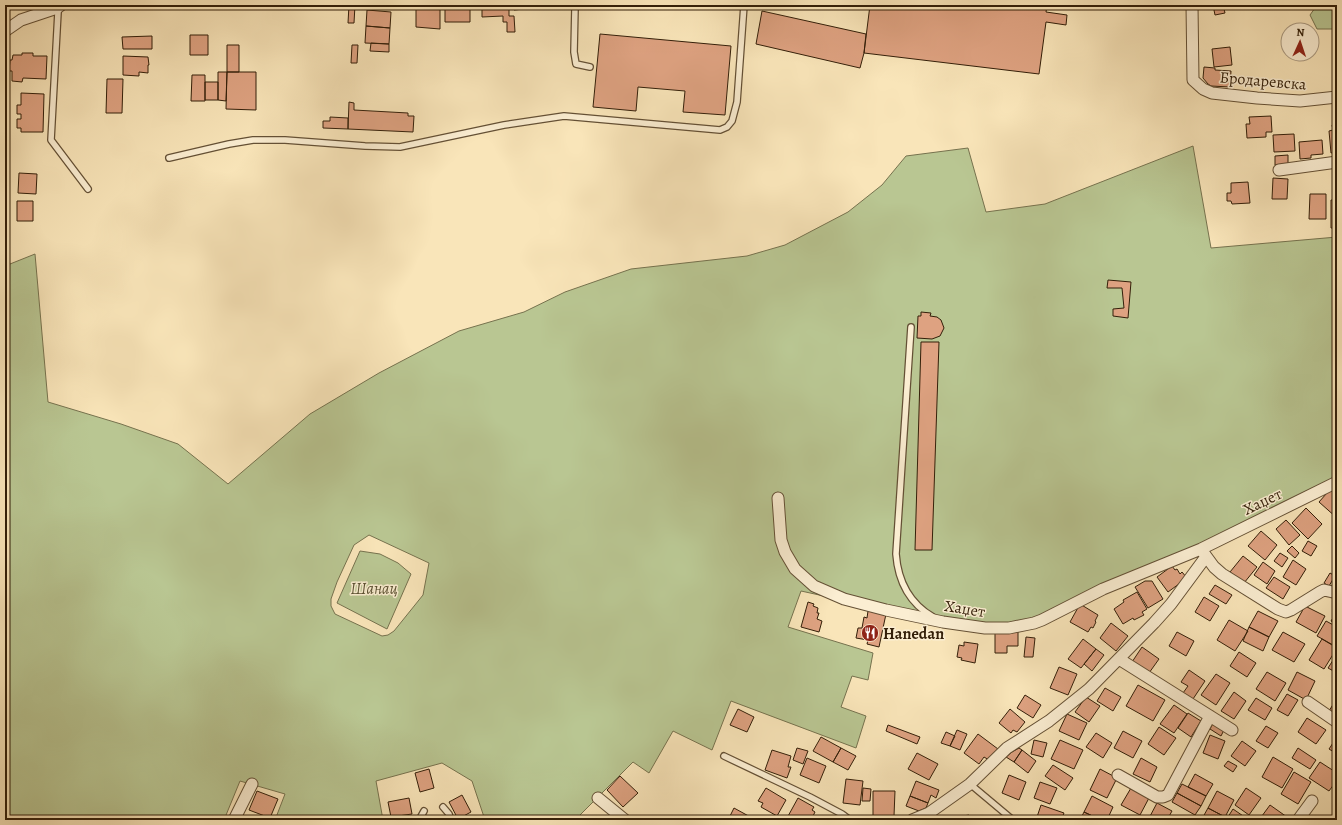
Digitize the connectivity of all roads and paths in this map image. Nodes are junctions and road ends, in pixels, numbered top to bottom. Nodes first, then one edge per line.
1 (576, 5) edge
2 (744, 5) edge
3 (1192, 5) edge
4 (59, 7) edge
5 (5, 31) edge
6 (590, 67) dead end
7 (1337, 97) edge
8 (169, 158) dead end
9 (1337, 162) edge
10 (1279, 170) dead end
11 (88, 189) dead end
12 (911, 327) dead end
13 (1337, 482) edge
14 (778, 498) dead end
15 (1203, 553) junction
16 (1337, 593) edge
17 (943, 622) junction
18 (1119, 659) junction
19 (1308, 702) dead end
20 (1210, 716) junction
21 (1337, 722) edge
22 (1232, 730) dead end
23 (724, 756) dead end
24 (1118, 775) dead end
25 (252, 784) dead end
26 (970, 784) junction
27 (598, 798) dead end
28 (1312, 801) dead end
29 (443, 807) dead end
30 (424, 811) dead end
31 (234, 820) edge
32 (419, 820) edge
33 (451, 820) edge
34 (625, 820) edge
35 (850, 820) edge
36 (912, 820) edge
37 (1013, 820) edge
38 (1298, 820) edge

1 - 6 lane
2 - 8 lane
3 - 7 street, Бродаревска
4 - 5 street
4 - 11 lane
9 - 10 street
12 - 17 lane
13 - 15 street, Хаџет
14 - 17 street, Хаџет
15 - 16 street
15 - 17 street, Хаџет
15 - 18 street, Хаџет
18 - 20 street
18 - 26 street, Хаџет
19 - 21 street
20 - 22 street
20 - 24 street
23 - 35 lane
25 - 31 street
26 - 36 street, Хаџет
26 - 37 lane
27 - 34 street
28 - 38 street
29 - 33 lane
30 - 32 lane

